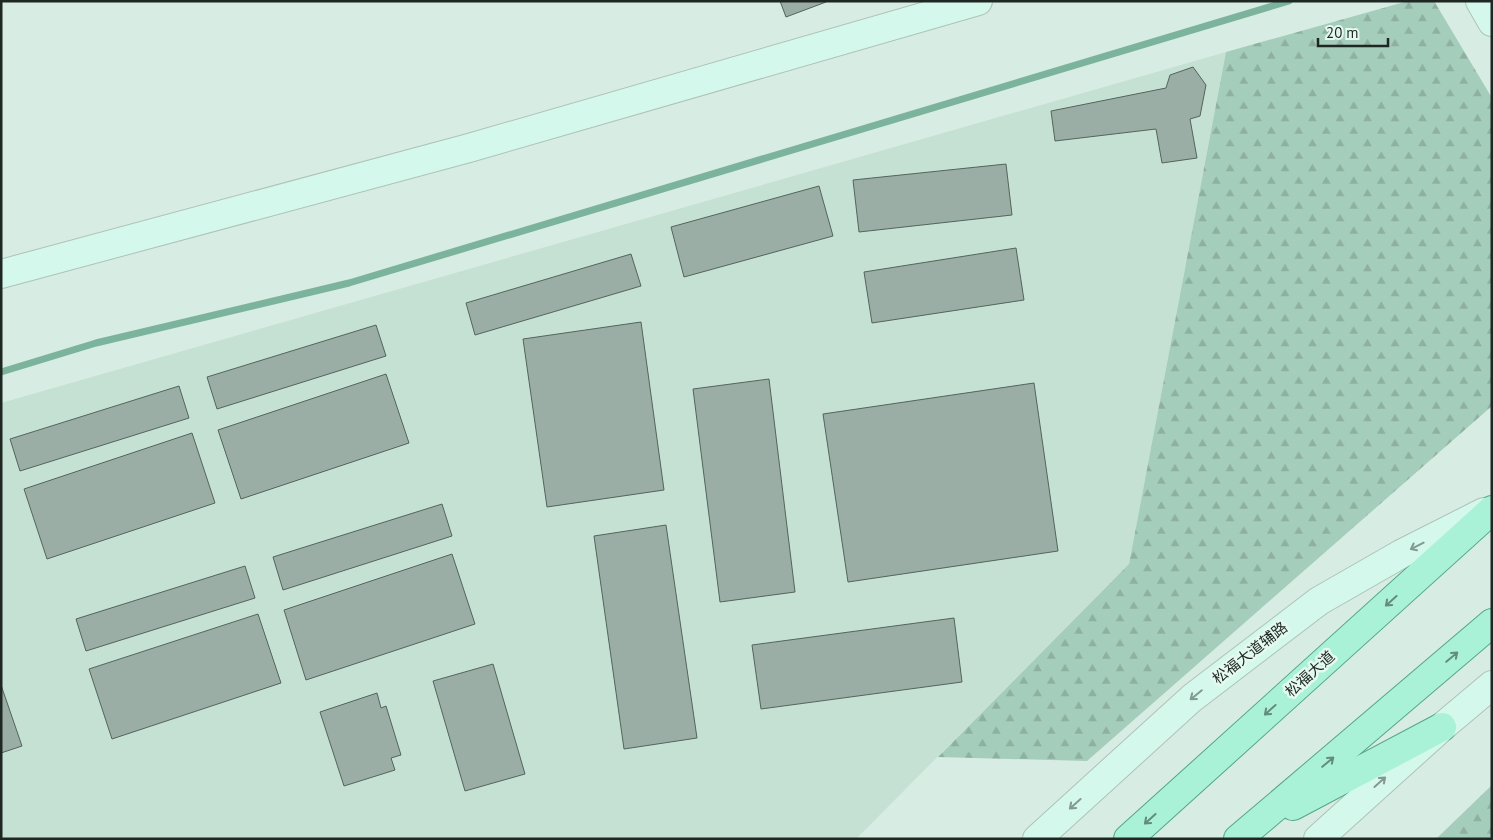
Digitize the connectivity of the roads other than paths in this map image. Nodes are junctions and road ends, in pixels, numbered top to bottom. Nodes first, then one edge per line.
1 (978, 1) edge
2 (1480, 1) edge
3 (1492, 22) edge
4 (1, 274) edge
5 (1492, 509) edge
6 (1492, 623) edge
7 (1492, 685) edge
8 (1442, 727) junction
9 (1242, 835) edge
10 (1036, 839) edge
11 (1128, 839) edge
12 (1318, 839) edge

1 - 4 street
2 - 3 street
5 -> 10 street, 松福大道辅路
5 -> 11 main road, 松福大道
9 -> 6 main road
7 - 8 street
8 - 9 main road
12 -> 8 street

